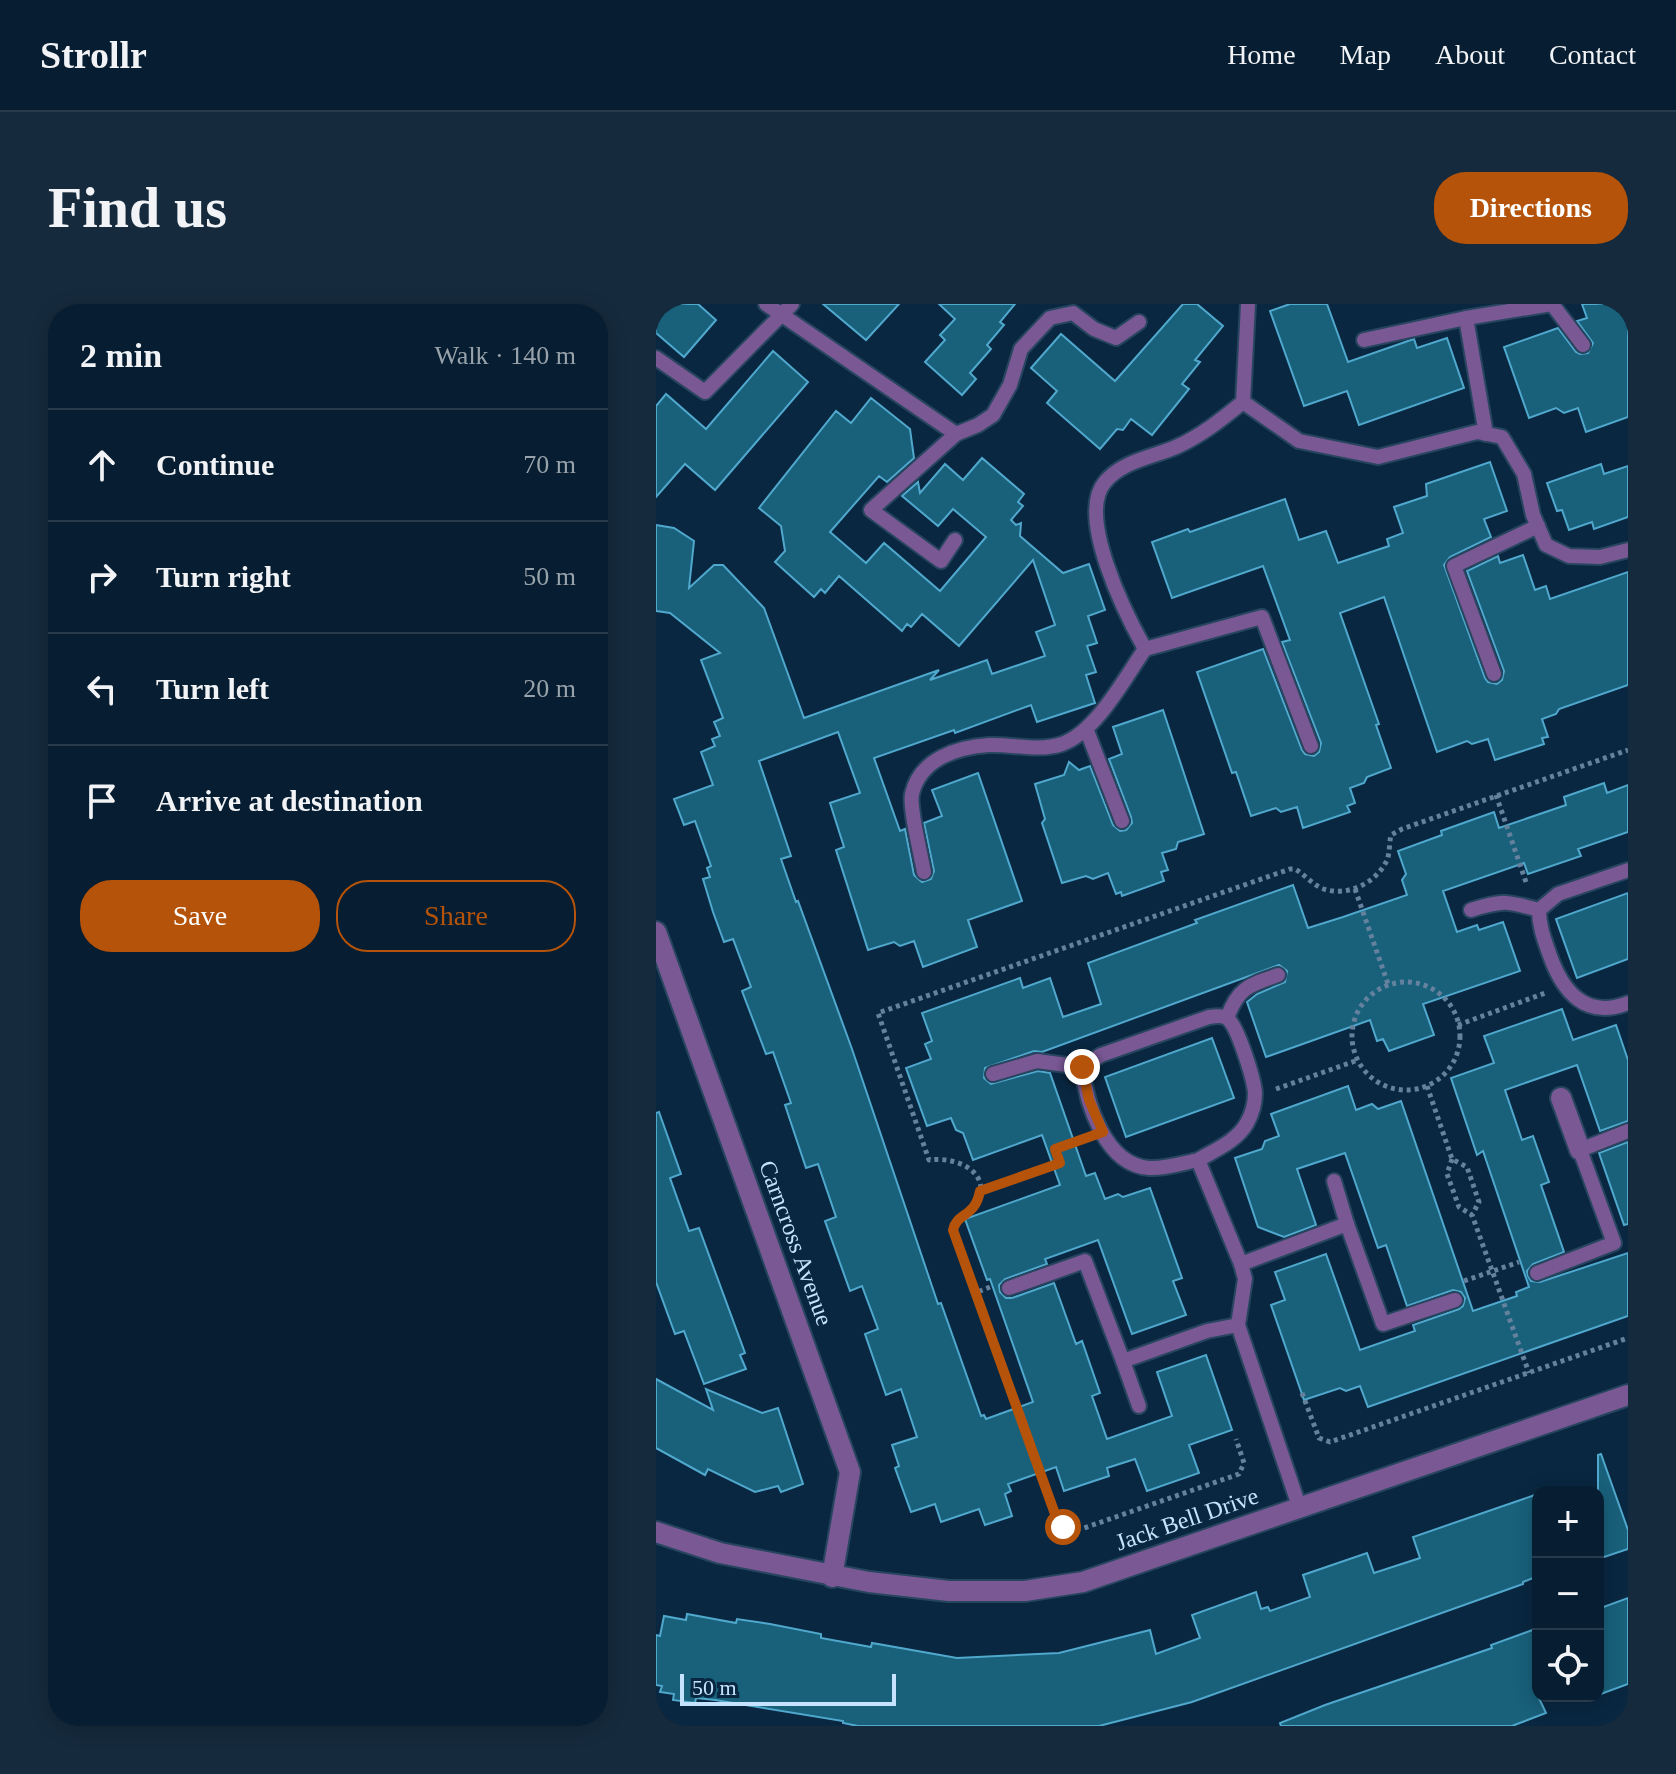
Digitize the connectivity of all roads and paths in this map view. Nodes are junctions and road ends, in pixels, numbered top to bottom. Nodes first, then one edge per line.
1 (766, 304) edge
2 (792, 304) edge
3 (1248, 304) edge
4 (779, 315) junction
5 (1466, 318) junction
6 (1139, 322) dead end
7 (1364, 340) dead end
8 (1583, 345) dead end
9 (656, 358) edge
10 (1243, 402) junction
11 (956, 434) junction
12 (1486, 434) junction
13 (1538, 526) junction
14 (955, 540) dead end
15 (1628, 550) edge
16 (1145, 649) junction
17 (1494, 674) dead end
18 (1087, 731) junction
19 (1311, 746) dead end
20 (1628, 750) edge
21 (1496, 795) junction
22 (1122, 821) dead end
23 (1628, 870) edge
24 (924, 872) dead end
25 (1355, 889) junction
26 (1471, 910) dead end
27 (1539, 910) junction
28 (656, 932) edge
29 (1278, 975) dead end
30 (1388, 984) junction
31 (1564, 986) junction
32 (1628, 1003) edge
33 (1227, 1018) junction
34 (1458, 1025) junction
35 (1358, 1060) junction
36 (1082, 1067) junction
37 (993, 1074) dead end
38 (1427, 1086) junction
39 (1254, 1096) junction
40 (1561, 1098) dead end
41 (1628, 1131) edge
42 (1103, 1132) junction
43 (1580, 1150) junction
44 (1452, 1159) junction
45 (1198, 1160) junction
46 (1334, 1181) dead end
47 (980, 1191) junction
48 (1472, 1215) junction
49 (1347, 1224) junction
50 (1241, 1264) junction
51 (1492, 1271) junction
52 (1537, 1273) joint
53 (1009, 1288) joint
54 (975, 1293) junction
55 (1455, 1300) joint
56 (1238, 1325) junction
57 (1628, 1338) edge
58 (1123, 1361) junction
59 (1529, 1373) junction
60 (1302, 1393) dead end
61 (1628, 1395) edge
62 (1139, 1406) dead end
63 (1236, 1439) dead end
64 (1300, 1509) junction
65 (656, 1532) edge
66 (832, 1577) junction

1 - 4 lane
2 - 4 lane
3 - 10 lane
4 - 9 lane
4 - 11 lane
5 - 7 lane
5 - 8 lane
5 - 12 lane
6 - 11 lane
10 - 12 lane
10 - 16 lane
11 - 14 lane
12 - 13 lane
13 - 15 lane
13 - 17 lane
16 - 18 lane
16 - 19 lane
18 - 22 lane
18 - 24 lane
20 - 21 path
21 - 25 path
21 - 27 path
23 - 27 lane
25 - 30 path
25 - 47 path
26 - 27 lane
27 - 31 lane
28 - 66 street, Carncross Avenue
29 - 33 lane
30 - 34 path
30 - 35 path
31 - 32 lane
31 - 34 path
33 - 36 lane
33 - 39 lane
34 - 38 path
35 - 38 path
35 - 39 path
36 - 37 lane
36 - 42 lane
38 - 44 path
39 - 45 lane
40 - 43 street
41 - 43 lane
42 - 45 lane
42 - 47 path
43 - 52 lane
44 - 48 path
44 - 48 path
45 - 50 lane
46 - 49 lane
47 - 54 path
48 - 51 path
49 - 50 lane
49 - 55 lane
50 - 56 lane
51 - 52 path
51 - 55 path
51 - 59 path
53 - 54 path
53 - 58 lane
54 - 63 path
56 - 58 lane
56 - 64 lane
57 - 59 path
58 - 62 lane
59 - 60 path
61 - 64 street, Jack Bell Drive
64 - 66 street, Jack Bell Drive
65 - 66 street, Jack Bell Drive

